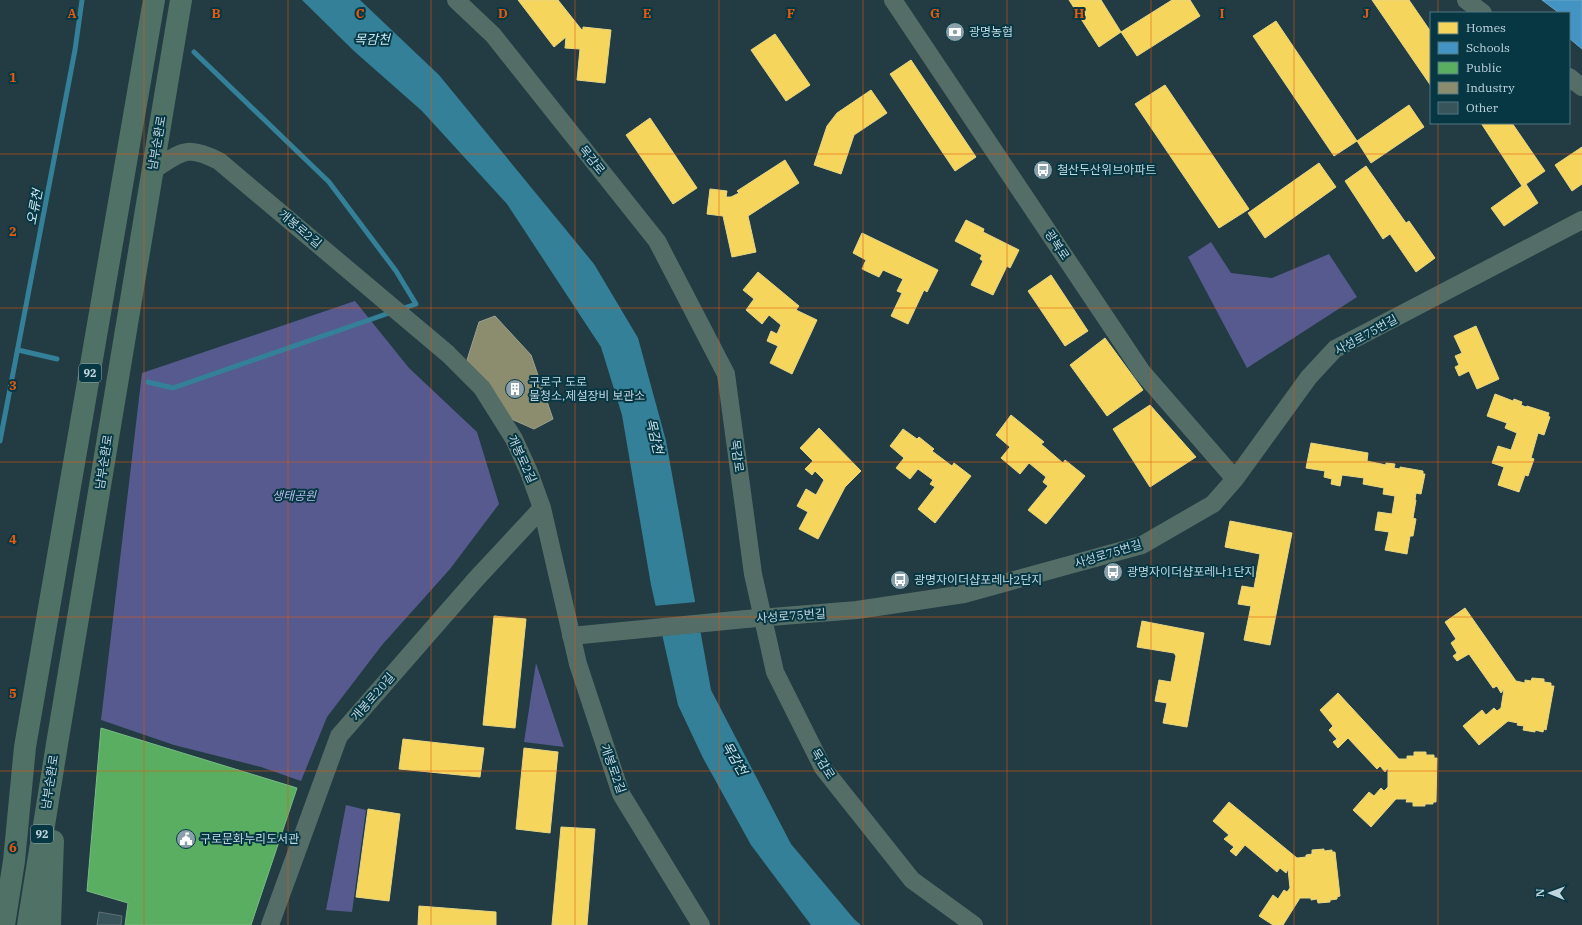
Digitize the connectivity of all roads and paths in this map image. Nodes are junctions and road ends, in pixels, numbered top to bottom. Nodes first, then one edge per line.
1 (154, 0) edge
2 (181, 0) edge
3 (456, 0) edge
4 (892, 0) edge
5 (1466, 0) edge
6 (1482, 12) edge
7 (1570, 78) edge
8 (1582, 87) edge
9 (152, 171) junction
10 (1582, 220) edge
11 (1235, 479) junction
12 (542, 508) junction
13 (755, 618) junction
14 (572, 636) junction
15 (57, 744) junction
16 (25, 747) junction
17 (0, 846) edge
18 (4, 925) edge
19 (28, 925) edge
20 (50, 925) edge
21 (270, 925) edge
22 (701, 925) edge
23 (974, 925) edge

1 - 16 main road, 92
2 - 9 main road, 남부순환로 / 92
3 - 13 street, 목감로
4 - 11 street, 광복로
5 - 6 street
7 - 8 street
9 - 12 street, 개봉로2길
9 - 15 main road, 남부순환로 / 92
10 - 11 street, 사성로75번길
11 - 13 street, 사성로75번길
12 - 14 street, 개봉로2길
12 - 21 street, 개봉로20길
13 - 14 street, 사성로75번길
13 - 23 street, 목감로
14 - 22 street, 개봉로2길
15 - 19 main road, 남부순환로 / 92
15 - 20 main road
16 - 17 main road
16 - 18 main road, 92

